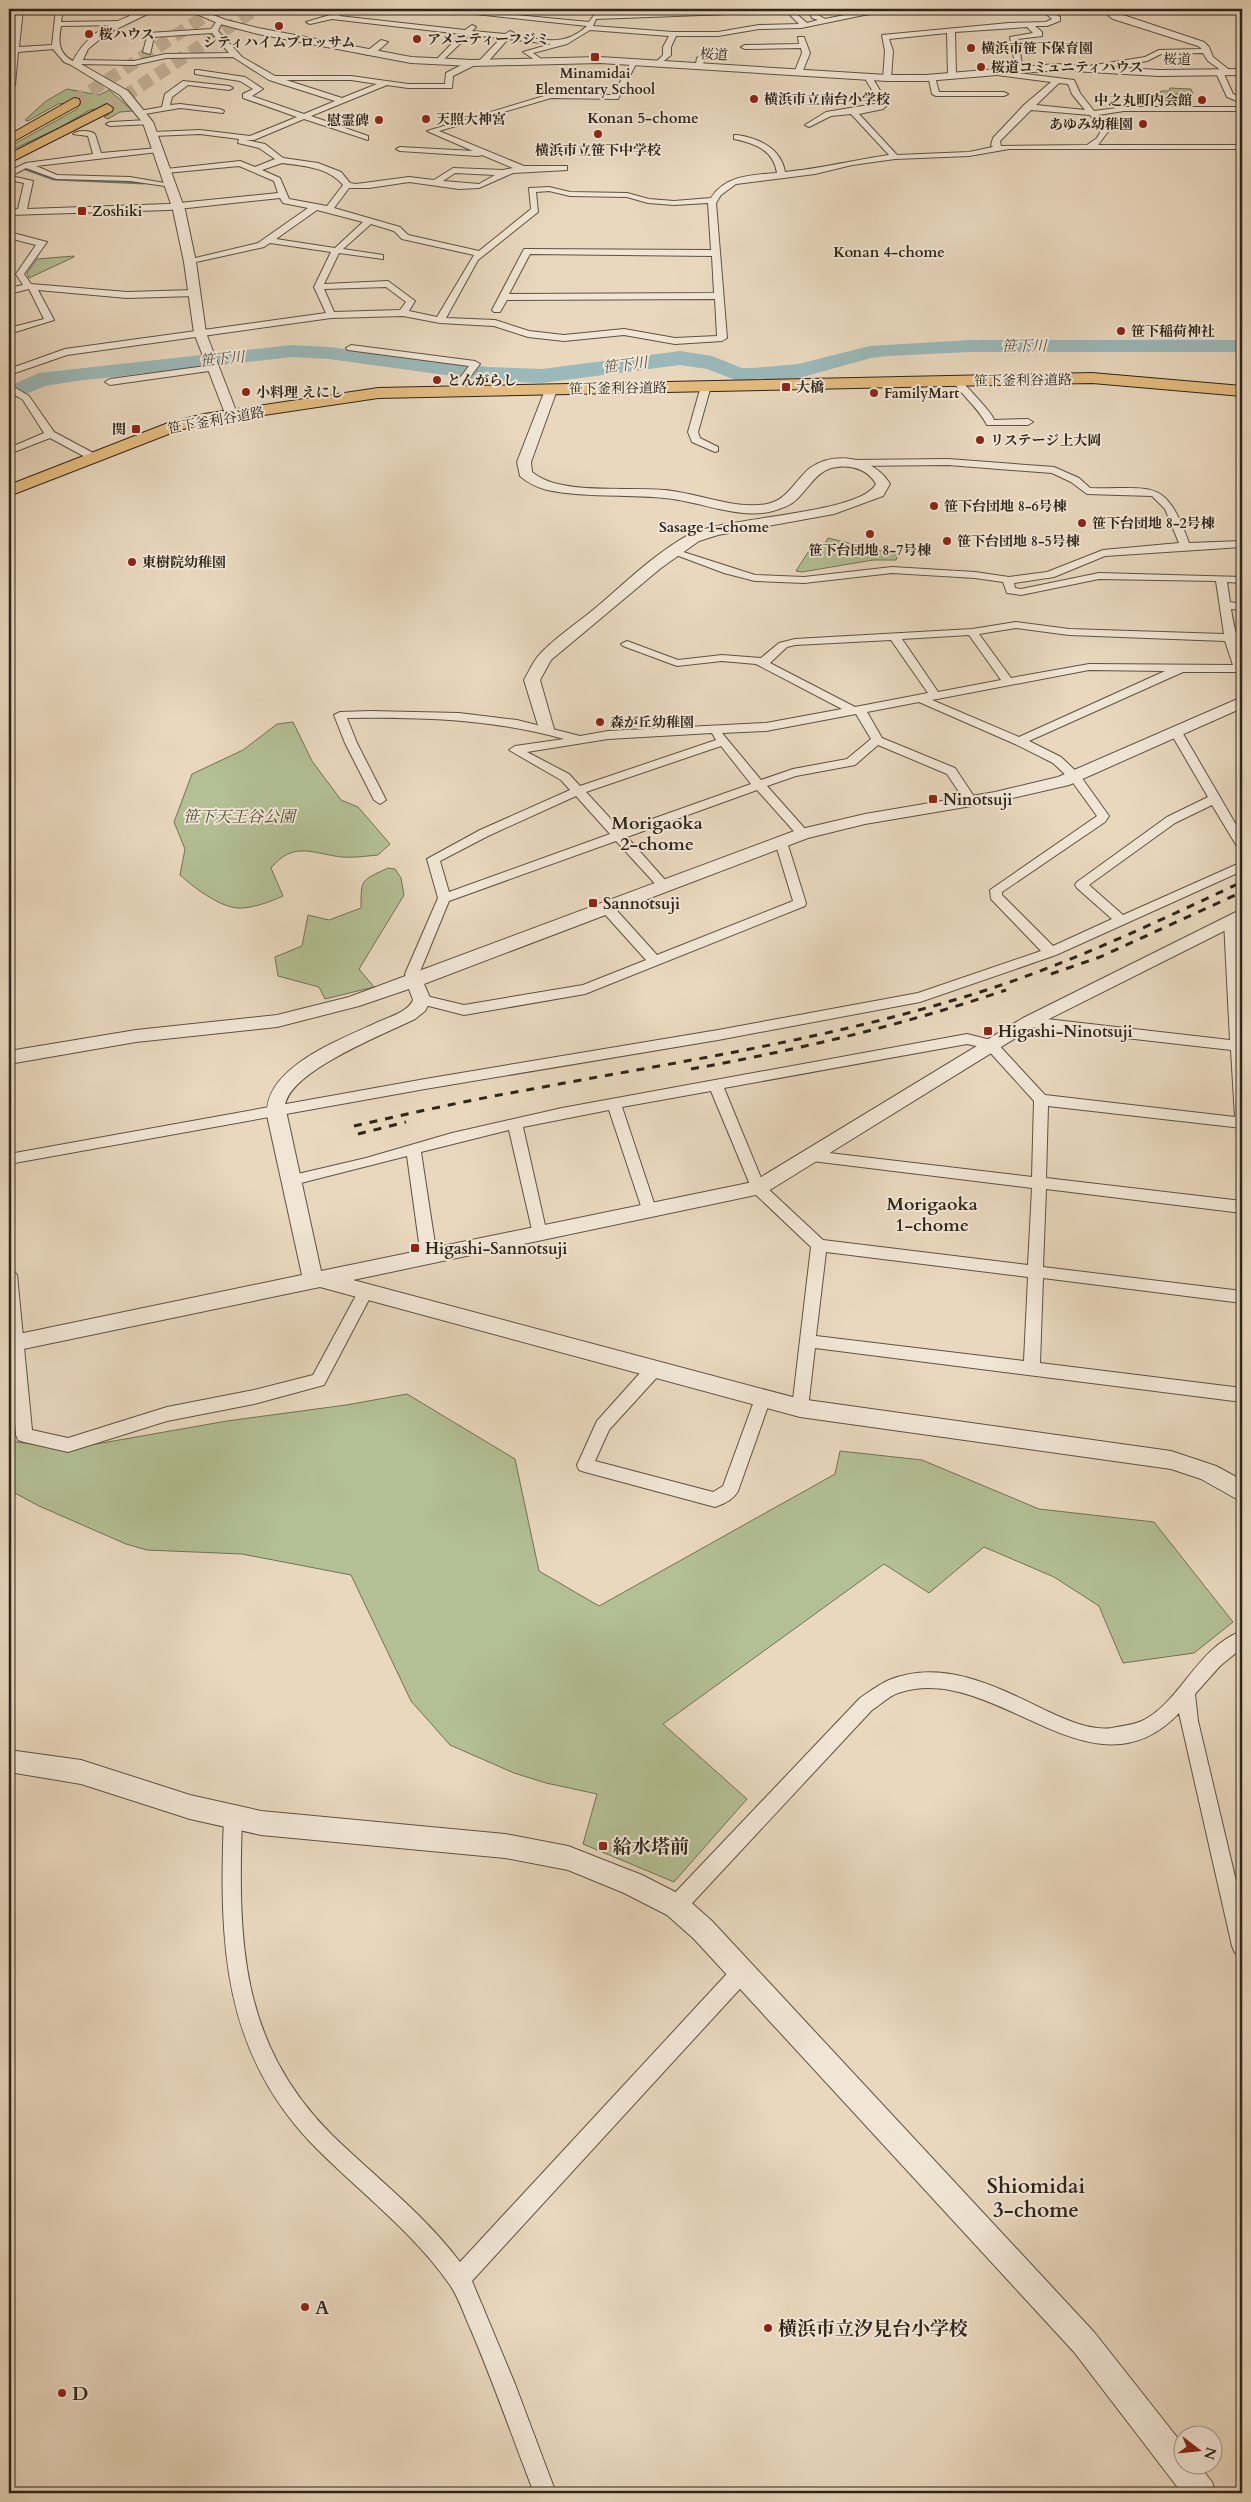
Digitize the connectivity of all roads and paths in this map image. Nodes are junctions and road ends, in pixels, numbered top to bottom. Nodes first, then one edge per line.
1 (19, 9) edge
2 (59, 9) edge
3 (124, 9) edge
4 (153, 9) edge
5 (190, 9) edge
6 (256, 9) edge
7 (277, 9) edge
8 (344, 9) edge
9 (434, 9) edge
10 (787, 9) edge
11 (811, 9) edge
12 (898, 9) edge
13 (906, 9) edge
14 (1097, 9) edge
15 (1121, 9) edge
16 (9, 10) edge
17 (729, 10) edge
18 (486, 11) edge
19 (1108, 11) junction
20 (1049, 13) dead end
21 (136, 16) junction
22 (646, 16) junction
23 (332, 17) junction
24 (525, 17) junction
25 (591, 19) edge
26 (219, 20) junction
27 (310, 22) dead end
28 (826, 22) junction
29 (120, 23) junction
30 (58, 24) junction
31 (1028, 24) junction
32 (805, 25) junction
33 (794, 27) junction
34 (744, 28) junction
35 (951, 30) junction
36 (214, 31) junction
37 (467, 33) junction
38 (654, 33) junction
39 (673, 34) junction
40 (506, 37) junction
41 (1181, 37) junction
42 (1173, 40) dead end
43 (384, 42) dead end
44 (560, 43) junction
45 (804, 46) junction
46 (55, 47) junction
47 (745, 47) dead end
48 (12, 50) edge
49 (1206, 51) junction
50 (147, 52) dead end
51 (370, 53) junction
52 (234, 55) junction
53 (540, 61) junction
54 (439, 62) junction
55 (636, 62) junction
56 (77, 63) junction
57 (477, 63) junction
58 (658, 64) junction
59 (1090, 68) junction
60 (1020, 70) junction
61 (198, 72) dead end
62 (993, 72) junction
63 (1242, 72) edge
64 (798, 73) junction
65 (1224, 73) junction
66 (952, 75) junction
67 (868, 77) junction
68 (931, 77) junction
69 (272, 78) junction
70 (887, 78) junction
71 (1058, 79) junction
72 (384, 84) junction
73 (9, 85) edge
74 (229, 88) dead end
75 (1004, 94) dead end
76 (342, 101) junction
77 (1242, 101) edge
78 (74, 102) tunnel mouth
79 (1027, 107) junction
80 (107, 108) tunnel mouth
81 (166, 108) junction
82 (1242, 109) edge
83 (220, 111) dead end
84 (857, 111) junction
85 (142, 113) junction
86 (1095, 114) junction
87 (304, 117) junction
88 (148, 122) junction
89 (110, 124) dead end
90 (809, 124) dead end
91 (77, 134) dead end
92 (153, 134) junction
93 (226, 135) junction
94 (738, 137) dead end
95 (364, 138) dead end
96 (9, 140) edge
97 (1242, 147) edge
98 (1088, 148) junction
99 (400, 149) dead end
100 (999, 149) junction
101 (158, 150) junction
102 (484, 154) junction
103 (98, 156) junction
104 (896, 157) junction
105 (9, 159) edge
106 (281, 160) junction
107 (26, 165) junction
108 (564, 168) dead end
109 (523, 169) junction
110 (254, 170) junction
111 (166, 171) junction
112 (504, 173) junction
113 (9, 174) edge
114 (781, 175) junction
115 (9, 178) edge
116 (436, 182) junction
117 (172, 185) junction
118 (347, 185) junction
119 (282, 195) junction
120 (714, 200) junction
121 (177, 206) junction
122 (315, 207) junction
123 (329, 209) junction
124 (9, 212) edge
125 (22, 212) junction
126 (370, 220) junction
127 (9, 235) edge
128 (267, 240) junction
129 (336, 251) junction
130 (716, 253) junction
131 (481, 254) junction
132 (380, 257) dead end
133 (190, 262) junction
134 (30, 287) junction
135 (318, 287) junction
136 (9, 291) edge
137 (195, 293) junction
138 (719, 296) junction
139 (504, 297) junction
140 (497, 310) dead end
141 (403, 313) junction
142 (331, 315) junction
143 (440, 320) junction
144 (9, 331) edge
145 (200, 333) junction
146 (351, 348) dead end
147 (212, 363) junction
148 (9, 372) edge
149 (110, 382) dead end
150 (958, 382) junction
151 (706, 386) junction
152 (11, 388) edge
153 (551, 390) junction
154 (454, 392) junction
155 (1242, 392) edge
156 (232, 416) junction
157 (1028, 422) dead end
158 (50, 434) junction
159 (715, 449) dead end
160 (9, 451) edge
161 (93, 457) junction
162 (851, 463) junction
163 (9, 491) edge
164 (1242, 544) edge
165 (1185, 546) junction
166 (673, 552) junction
167 (1221, 578) junction
168 (1009, 580) junction
169 (1242, 580) edge
170 (1225, 605) junction
171 (1242, 607) edge
172 (972, 632) junction
173 (892, 635) junction
174 (1230, 638) junction
175 (627, 644) dead end
176 (763, 663) junction
177 (1185, 667) junction
178 (1241, 669) edge
179 (1008, 682) junction
180 (935, 694) junction
181 (919, 698) junction
182 (1242, 703) edge
183 (857, 711) junction
184 (714, 728) junction
185 (546, 729) junction
186 (1176, 732) junction
187 (578, 739) junction
188 (877, 740) junction
189 (1019, 741) junction
190 (722, 742) junction
191 (1075, 777) junction
192 (759, 785) junction
193 (578, 792) junction
194 (1214, 799) junction
195 (380, 800) dead end
196 (971, 802) junction
197 (802, 834) junction
198 (617, 837) junction
199 (781, 842) junction
200 (1242, 845) edge
201 (1242, 866) edge
202 (663, 885) junction
203 (444, 898) junction
204 (606, 907) junction
205 (1236, 918) edge
206 (1122, 920) junction
207 (1051, 952) junction
208 (655, 960) junction
209 (1238, 976) edge
210 (414, 981) junction
211 (422, 1000) junction
212 (1029, 1022) junction
213 (990, 1044) junction
214 (1240, 1046) edge
215 (9, 1057) edge
216 (715, 1084) junction
217 (1041, 1100) junction
218 (614, 1105) junction
219 (276, 1112) junction
220 (1242, 1122) edge
221 (515, 1123) junction
222 (413, 1149) junction
223 (812, 1156) junction
224 (9, 1159) edge
225 (289, 1181) junction
226 (1039, 1183) junction
227 (758, 1188) junction
228 (1242, 1207) edge
229 (650, 1212) junction
230 (540, 1234) junction
231 (819, 1245) junction
232 (429, 1257) junction
233 (1036, 1271) junction
234 (9, 1275) edge
235 (317, 1280) junction
236 (365, 1292) junction
237 (1242, 1297) edge
238 (808, 1341) junction
239 (12, 1343) edge
240 (1032, 1368) junction
241 (654, 1369) junction
242 (1242, 1395) edge
243 (763, 1398) junction
244 (800, 1408) junction
245 (1242, 1493) edge
246 (1242, 1639) edge
247 (1186, 1694) junction
248 (9, 1761) edge
249 (233, 1817) junction
250 (676, 1906) junction
251 (1242, 1946) edge
252 (742, 1972) junction
253 (459, 2279) junction
254 (545, 2493) edge
255 (1201, 2493) edge

1 - 16 street
1 - 48 street
2 - 30 street
3 - 21 street
4 - 21 street
5 - 26 street, 桜道
6 - 7 street
8 - 23 street
9 - 18 street
10 - 32 street
11 - 28 street
12 - 13 street
12 - 28 street
14 - 19 street
15 - 19 street
17 - 22 street
17 - 34 street
18 - 24 street
18 - 37 street
19 - 41 street
20 - 31 street
21 - 29 street
22 - 25 street
22 - 38 street
23 - 27 street
23 - 37 street
24 - 25 street
24 - 40 street
25 - 38 street
25 - 44 street
26 - 36 street
26 - 51 street, 桜道
28 - 32 street
29 - 30 street
29 - 56 street
30 - 46 street
31 - 35 street
31 - 60 street
32 - 33 street
33 - 34 street
33 - 45 street
34 - 39 street
35 - 66 street
35 - 70 street
36 - 50 street
36 - 52 street
37 - 40 street
37 - 54 street
38 - 39 street
39 - 58 street
40 - 44 street
40 - 57 street
41 - 42 street
41 - 49 street
43 - 51 street
44 - 53 street
45 - 47 street
45 - 64 street
46 - 48 street
46 - 56 street
48 - 73 street
49 - 59 street
49 - 65 street
51 - 54 street, 桜道
52 - 56 street
52 - 69 street
53 - 55 street, 桜道
53 - 57 street, 桜道
54 - 57 street, 桜道
55 - 58 street, 桜道
55 - 102 street
56 - 85 street
57 - 72 street
58 - 64 street, 桜道
59 - 60 street, 桜道
59 - 65 street, 桜道
60 - 62 street, 桜道
61 - 87 street
62 - 66 street, 桜道
62 - 71 street
63 - 65 street, 桜道
64 - 67 street, 桜道
65 - 77 street
66 - 68 street, 桜道
67 - 70 street, 桜道
67 - 84 street
68 - 70 street, 桜道
68 - 75 street
69 - 72 street
69 - 76 street
71 - 79 street
71 - 86 street
72 - 76 street
74 - 81 street
76 - 87 street
78 - 96 main road
79 - 86 street
79 - 100 street
80 - 105 main road
81 - 83 street
81 - 85 street
82 - 86 street
84 - 90 street
84 - 104 street
85 - 88 street
86 - 98 street
87 - 93 street
87 - 95 street
88 - 89 street
88 - 92 street
91 - 103 street
92 - 93 street
92 - 101 street
93 - 106 street
94 - 114 street
97 - 98 street
98 - 100 street
99 - 102 street
100 - 104 street
101 - 103 street
101 - 111 street
102 - 109 street
103 - 107 street
104 - 114 street
106 - 110 street
106 - 118 street
107 - 113 street
107 - 117 street
108 - 109 street
109 - 112 street
110 - 111 street
110 - 119 street
111 - 117 street
112 - 116 street
112 - 116 street
114 - 120 street
115 - 125 street
116 - 118 street
117 - 121 street
118 - 123 street
119 - 121 street
119 - 122 street
120 - 130 street
120 - 131 street
121 - 125 street
121 - 133 street
122 - 123 street
122 - 128 street
123 - 126 street
124 - 125 street
126 - 129 street
126 - 131 street
127 - 134 street
128 - 129 street
128 - 133 street
129 - 132 street
129 - 135 street
130 - 138 street
130 - 139 street
131 - 143 street
133 - 137 street
134 - 136 street
134 - 137 street
134 - 144 street
135 - 141 street
135 - 142 street
137 - 145 street
138 - 139 street
138 - 143 street
139 - 140 street
141 - 142 street
141 - 143 street
142 - 145 street
145 - 147 street
145 - 148 street
146 - 154 street
147 - 149 street
147 - 156 street
150 - 151 main road, 笹下釜利谷道路
150 - 155 main road, 笹下釜利谷道路
150 - 157 street
151 - 153 main road, 笹下釜利谷道路
151 - 159 street
152 - 158 street
153 - 154 main road, 笹下釜利谷道路
153 - 162 street
154 - 156 main road, 笹下釜利谷道路
156 - 161 main road, 笹下釜利谷道路
158 - 160 street
158 - 161 street
161 - 163 main road, 笹下釜利谷道路
162 - 165 street
162 - 166 street
164 - 165 street
165 - 168 street
166 - 168 street
166 - 185 street
167 - 168 street
167 - 169 street
167 - 170 street
170 - 171 street
170 - 174 street
172 - 173 street
172 - 174 street
172 - 179 street
173 - 176 street
173 - 180 street
174 - 178 street
175 - 176 street
176 - 183 street
177 - 178 street
177 - 179 street
177 - 189 street
179 - 180 street
180 - 181 street
181 - 183 street
181 - 189 street
182 - 186 street
183 - 184 street
183 - 188 street
184 - 187 street
184 - 190 street
185 - 187 street
185 - 195 street
186 - 191 street
186 - 194 street
187 - 193 street
188 - 192 street
188 - 196 street
189 - 191 street
190 - 192 street
190 - 193 street
191 - 196 street
191 - 207 street
192 - 197 street
192 - 198 street
193 - 198 street
193 - 203 street
194 - 200 street
194 - 206 street
196 - 197 street
197 - 199 street
198 - 202 street
198 - 203 street
199 - 202 street
199 - 208 street
201 - 206 street
202 - 204 street
203 - 210 street
204 - 208 street
204 - 210 street
205 - 209 street
205 - 212 street
206 - 207 street
207 - 219 street
208 - 211 street
209 - 214 street
210 - 211 street
210 - 215 street
211 - 219 street
212 - 213 street
212 - 214 street
213 - 216 street
213 - 217 street
213 - 223 street
214 - 220 street
216 - 218 street
216 - 227 street
217 - 220 street
217 - 226 street
218 - 221 street
218 - 229 street
219 - 224 street
219 - 225 street
221 - 222 street
221 - 230 street
222 - 225 street
222 - 232 street
223 - 226 street
223 - 227 street
225 - 235 street
226 - 228 street
226 - 233 street
227 - 229 street
227 - 231 street
229 - 230 street
230 - 232 street
231 - 233 street
231 - 238 street
232 - 235 street
233 - 237 street
233 - 240 street
234 - 239 street
235 - 236 street
235 - 239 street
236 - 239 street
236 - 241 street
238 - 240 street
238 - 244 street
240 - 242 street
241 - 243 street
241 - 243 street
243 - 244 street
244 - 245 street
246 - 247 street
247 - 250 street
247 - 251 street
248 - 249 street
249 - 250 street
249 - 253 street
250 - 252 street
252 - 253 street
252 - 255 street
253 - 254 street

